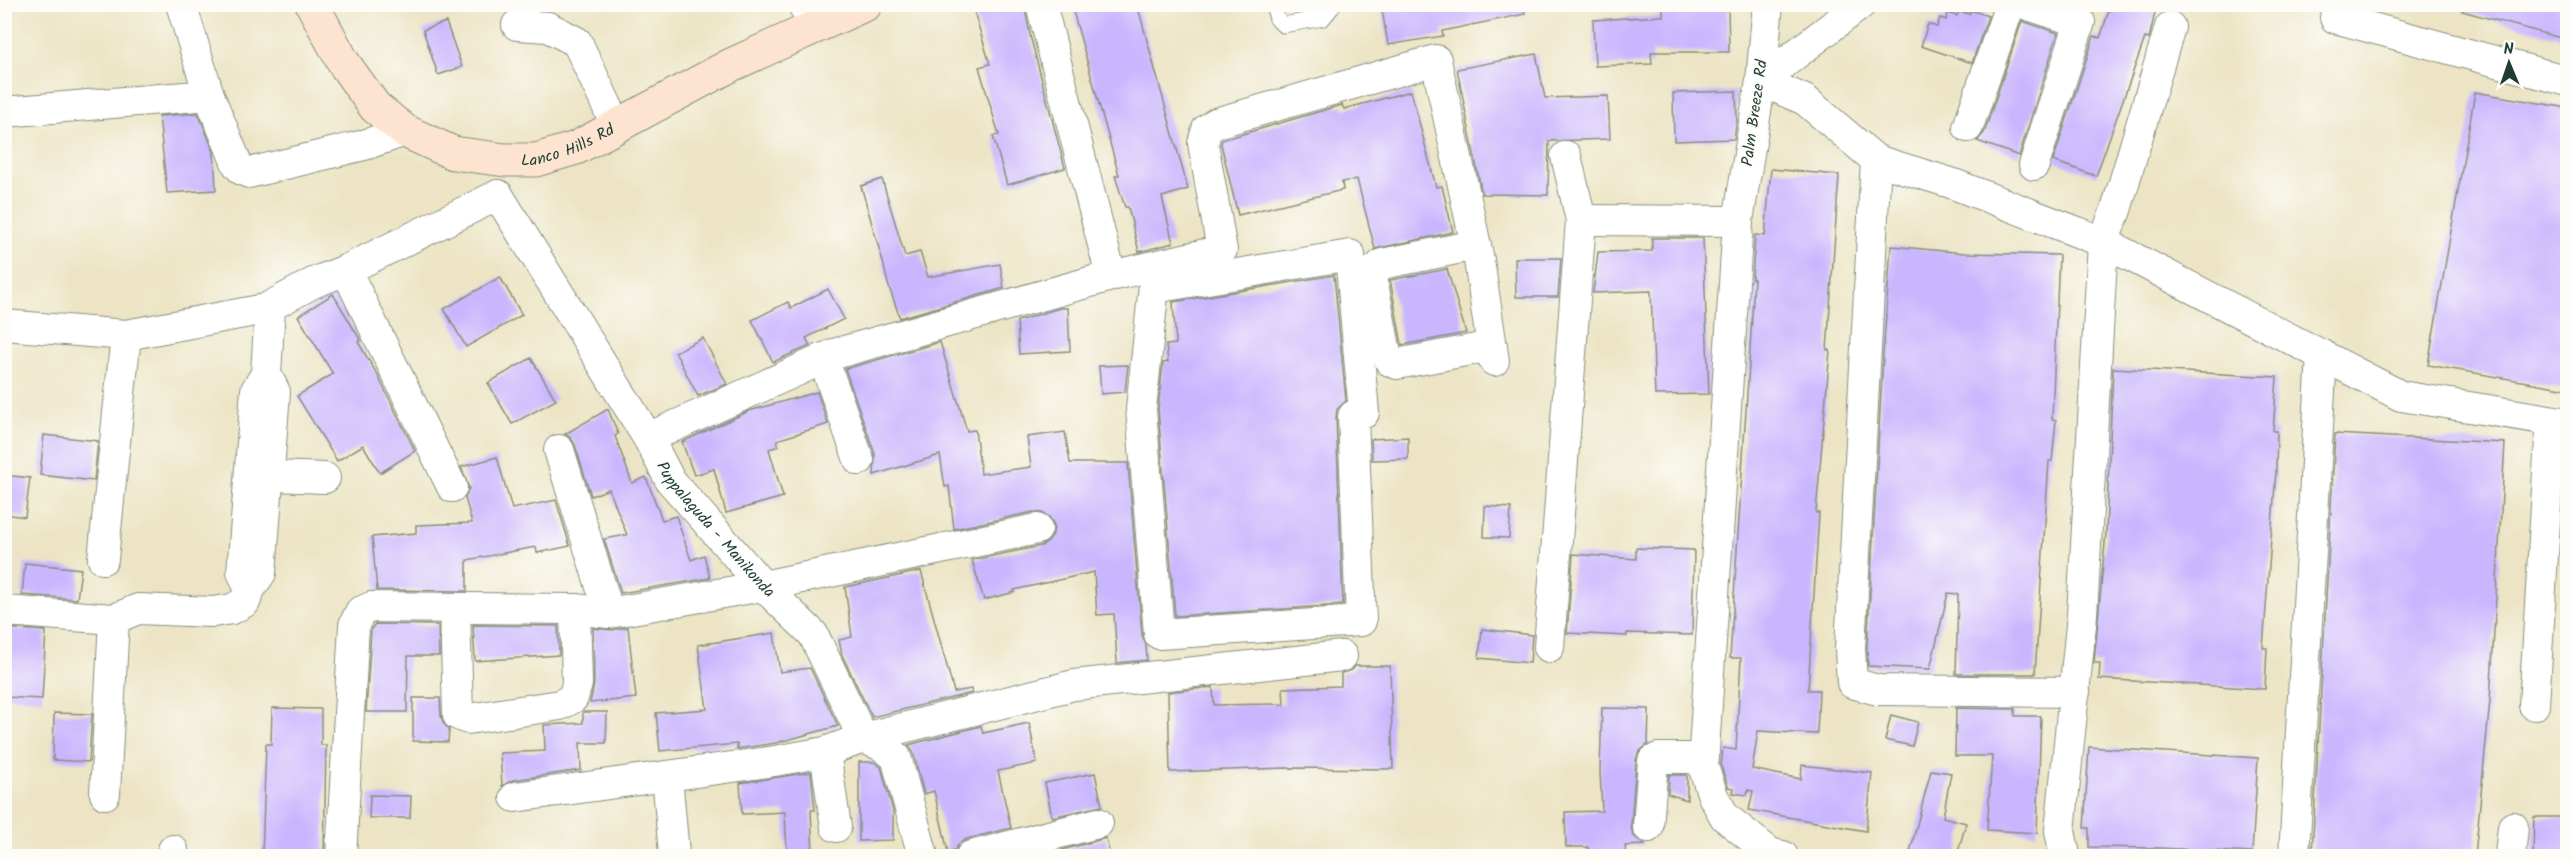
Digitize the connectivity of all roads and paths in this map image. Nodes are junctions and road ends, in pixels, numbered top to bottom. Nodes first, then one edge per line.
1 (181, 4) edge
2 (312, 4) edge
3 (866, 4) edge
4 (1041, 4) edge
5 (1273, 4) edge
6 (1331, 4) edge
7 (1768, 4) edge
8 (1861, 4) edge
9 (2010, 4) edge
10 (2025, 4) edge
11 (2337, 4) edge
12 (808, 16) edge
13 (517, 25) dead end
14 (2170, 27) dead end
15 (1761, 81) junction
16 (2568, 81) edge
17 (209, 95) junction
18 (4, 112) edge
19 (616, 127) junction
20 (1968, 127) dead end
21 (405, 131) junction
22 (1566, 156) dead end
23 (505, 160) junction
24 (1876, 160) junction
25 (2034, 165) dead end
26 (498, 195) junction
27 (1581, 220) junction
28 (1738, 221) junction
29 (2103, 242) junction
30 (1476, 245) junction
31 (346, 270) junction
32 (1112, 276) junction
33 (1155, 277) junction
34 (270, 307) junction
35 (4, 325) edge
36 (126, 335) junction
37 (2322, 355) junction
38 (823, 358) junction
39 (2559, 422) edge
40 (648, 438) junction
41 (559, 450) dead end
42 (859, 460) dead end
43 (259, 476) junction
44 (325, 478) dead end
45 (452, 487) dead end
46 (1037, 529) dead end
47 (103, 559) dead end
48 (763, 586) junction
49 (455, 608) junction
50 (575, 609) junction
51 (4, 611) edge
52 (609, 613) junction
53 (114, 619) junction
54 (1550, 647) dead end
55 (1342, 656) dead end
56 (2075, 692) junction
57 (2534, 705) dead end
58 (863, 738) junction
59 (825, 752) junction
60 (1704, 758) junction
61 (667, 776) junction
62 (105, 794) dead end
63 (515, 797) dead end
64 (1098, 823) dead end
65 (836, 827) dead end
66 (1648, 827) dead end
67 (674, 854) dead end
68 (341, 856) edge
69 (923, 856) edge
70 (972, 856) edge
71 (1783, 856) edge
72 (2065, 856) edge
73 (2294, 856) edge

1 - 17 street
2 - 21 street, Lanco Hills Rd
3 - 12 street, Lanco Hills Rd
4 - 32 street
5 - 6 lane
7 - 15 street, Palm Breeze Rd
8 - 15 street
9 - 20 street
10 - 25 street
11 - 16 street
12 - 19 street, Lanco Hills Rd
13 - 19 street
14 - 29 street
15 - 24 street
15 - 28 street, Palm Breeze Rd
17 - 18 street
17 - 21 street
19 - 23 street, Lanco Hills Rd
21 - 23 street, Lanco Hills Rd
22 - 27 street
23 - 26 street
24 - 29 street
24 - 56 street
26 - 31 street
26 - 40 street, Puppalaguda - Manikonda
27 - 28 street
27 - 54 street
28 - 60 street, Palm Breeze Rd
29 - 37 street
29 - 56 street
30 - 30 street
30 - 33 street
31 - 34 street
31 - 45 street
32 - 33 street
32 - 38 street
33 - 33 street
34 - 36 street
34 - 43 street
35 - 36 street
36 - 47 street
37 - 39 street
37 - 73 street
38 - 40 street
38 - 42 street
39 - 57 street
40 - 48 street, Puppalaguda - Manikonda
41 - 52 street
43 - 44 street
43 - 53 street
46 - 48 street
48 - 52 street
48 - 58 street, Puppalaguda - Manikonda
49 - 50 street
49 - 50 street
49 - 68 street
50 - 52 street
51 - 53 street
53 - 62 street
55 - 58 street
56 - 72 street
58 - 59 street
58 - 69 street
59 - 61 street
59 - 65 street
60 - 66 street
60 - 71 street, Palm Breeze Rd
61 - 63 street
61 - 67 street
64 - 70 street

